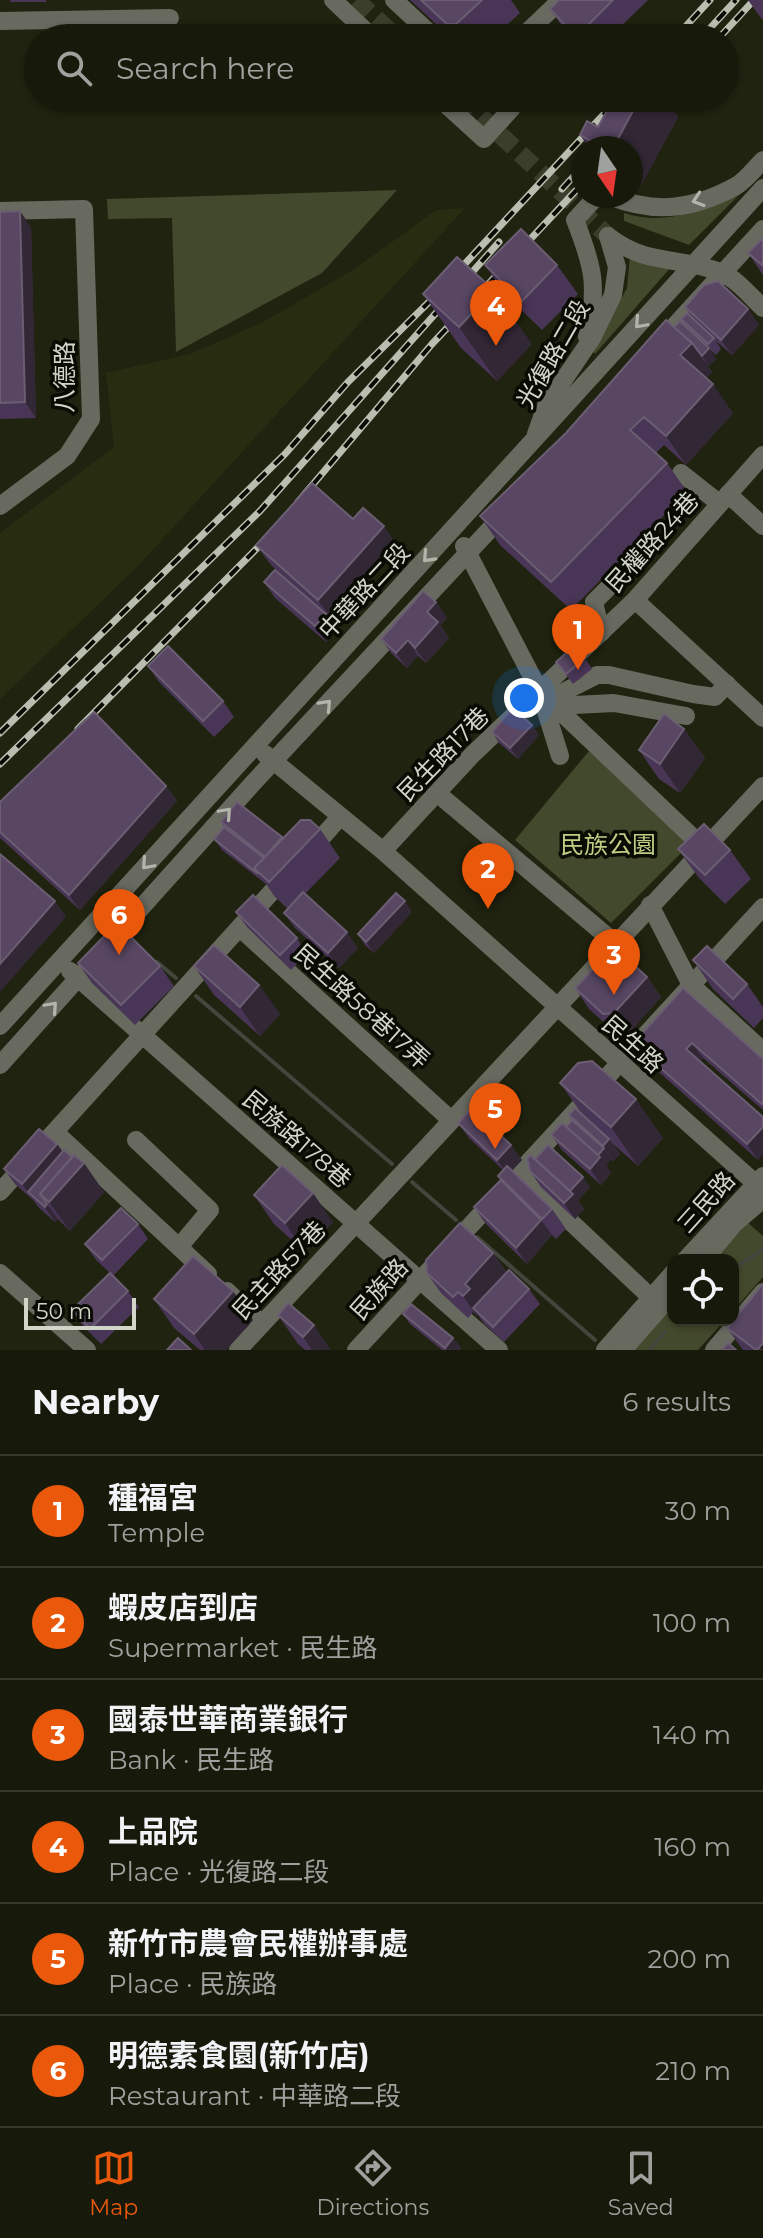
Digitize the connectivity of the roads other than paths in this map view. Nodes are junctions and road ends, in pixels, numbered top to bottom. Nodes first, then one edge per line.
1 (333, 0) edge
2 (394, 0) edge
3 (561, 0) edge
4 (170, 18) dead end
5 (0, 21) edge
6 (358, 24) edge
7 (420, 24) edge
8 (536, 24) edge
9 (454, 112) edge
10 (508, 112) edge
11 (763, 160) edge
12 (763, 188) edge
13 (643, 206) edge
14 (586, 208) edge
15 (0, 211) edge
16 (763, 229) edge
17 (692, 265) junction
18 (723, 273) junction
19 (763, 308) edge
20 (584, 350) junction
21 (649, 355) edge
22 (532, 445) junction
23 (763, 455) edge
24 (681, 473) dead end
25 (724, 498) junction
26 (516, 501) edge
27 (0, 506) edge
28 (763, 526) edge
29 (454, 530) junction
30 (468, 553) junction
31 (616, 580) dead end
32 (635, 600) junction
33 (601, 633) junction
34 (727, 684) junction
35 (547, 700) junction
36 (686, 716) dead end
37 (763, 718) edge
38 (575, 725) junction
39 (255, 743) junction
40 (272, 762) junction
41 (763, 786) edge
42 (437, 793) junction
43 (340, 817) junction
44 (704, 848) junction
45 (383, 851) junction
46 (650, 905) junction
47 (763, 907) edge
48 (240, 928) junction
49 (615, 943) junction
50 (59, 961) junction
51 (78, 978) junction
52 (691, 985) junction
53 (556, 1008) junction
54 (0, 1026) edge
55 (143, 1035) junction
56 (763, 1051) edge
57 (0, 1065) edge
58 (621, 1065) junction
59 (451, 1120) junction
60 (55, 1132) junction
61 (136, 1140) dead end
62 (519, 1173) junction
63 (761, 1187) edge
64 (0, 1192) edge
65 (356, 1223) junction
66 (179, 1247) junction
67 (691, 1254) edge
68 (709, 1254) edge
69 (0, 1273) edge
70 (420, 1279) junction
71 (763, 1292) edge
72 (661, 1299) edge
73 (763, 1309) edge
74 (262, 1324) junction
75 (488, 1346) edge
76 (87, 1350) edge
77 (238, 1350) edge
78 (356, 1350) edge
79 (605, 1350) edge
80 (623, 1350) edge
81 (714, 1350) edge
82 (729, 1350) edge

1 - 6 street
2 - 7 street
3 - 8 street
4 - 5 street
9 - 10 street
11 -> 13 street
12 - 17 street, 中華路二段
14 - 20 street
15 - 27 street, 八德路
16 - 18 street
17 - 18 street, 光復路二段
17 - 20 street, 光復路二段
17 -> 22 street, 中華路二段
18 - 19 street
18 - 21 street
20 - 22 street, 光復路二段
22 - 29 street, 中華路二段
23 - 25 street, 民權路24巷
24 - 25 street
25 - 28 street
25 - 32 street, 民權路24巷
26 - 30 street, 中華路二段
29 - 30 street
29 -> 39 street, 中華路二段
30 - 35 street
40 -> 30 street, 中華路二段
31 - 33 street
32 - 33 street, 民權路24巷
32 - 34 street
33 - 35 street, 民權路24巷
34 - 35 street
34 - 37 street
35 - 36 street
35 - 38 street
35 - 38 street
35 - 42 street, 民生路17巷
38 - 44 street
39 - 40 street, 民生路
39 -> 50 street, 中華路二段
40 - 43 street, 民生路
51 -> 40 street, 中華路二段
41 - 44 street, 民主路57巷
42 - 45 street, 民生路17巷
42 - 49 street
43 - 45 street, 民生路
43 - 48 street
44 - 46 street, 民主路57巷
45 - 53 street, 民生路
46 - 49 street, 民主路57巷
46 - 52 street
47 - 52 street, 民族路
48 - 55 street
48 - 59 street, 民生路58巷17弄
49 - 53 street, 民主路57巷
50 - 51 street, 民族路178巷
50 - 54 street, 中華路二段
51 - 55 street, 民族路178巷
57 -> 51 street, 中華路二段
52 - 56 street
52 - 58 street, 民族路
53 - 58 street, 民生路
53 - 59 street, 民主路57巷
55 - 60 street
55 - 65 street, 民族路178巷
58 - 62 street, 民族路
58 - 63 street, 民生路
59 - 65 street, 民主路57巷
60 - 64 street
60 - 66 street
61 - 66 street
62 - 70 street, 民族路
62 - 72 street
63 - 67 street, 三民路
63 - 68 street, 三民路
65 - 70 street, 民族路178巷
65 - 74 street, 民主路57巷
66 - 74 street
69 - 76 street
70 - 75 street, 民族路178巷
70 - 78 street, 民族路
71 - 81 street
72 - 79 street
72 - 80 street
73 - 82 street
74 - 77 street, 民主路57巷

